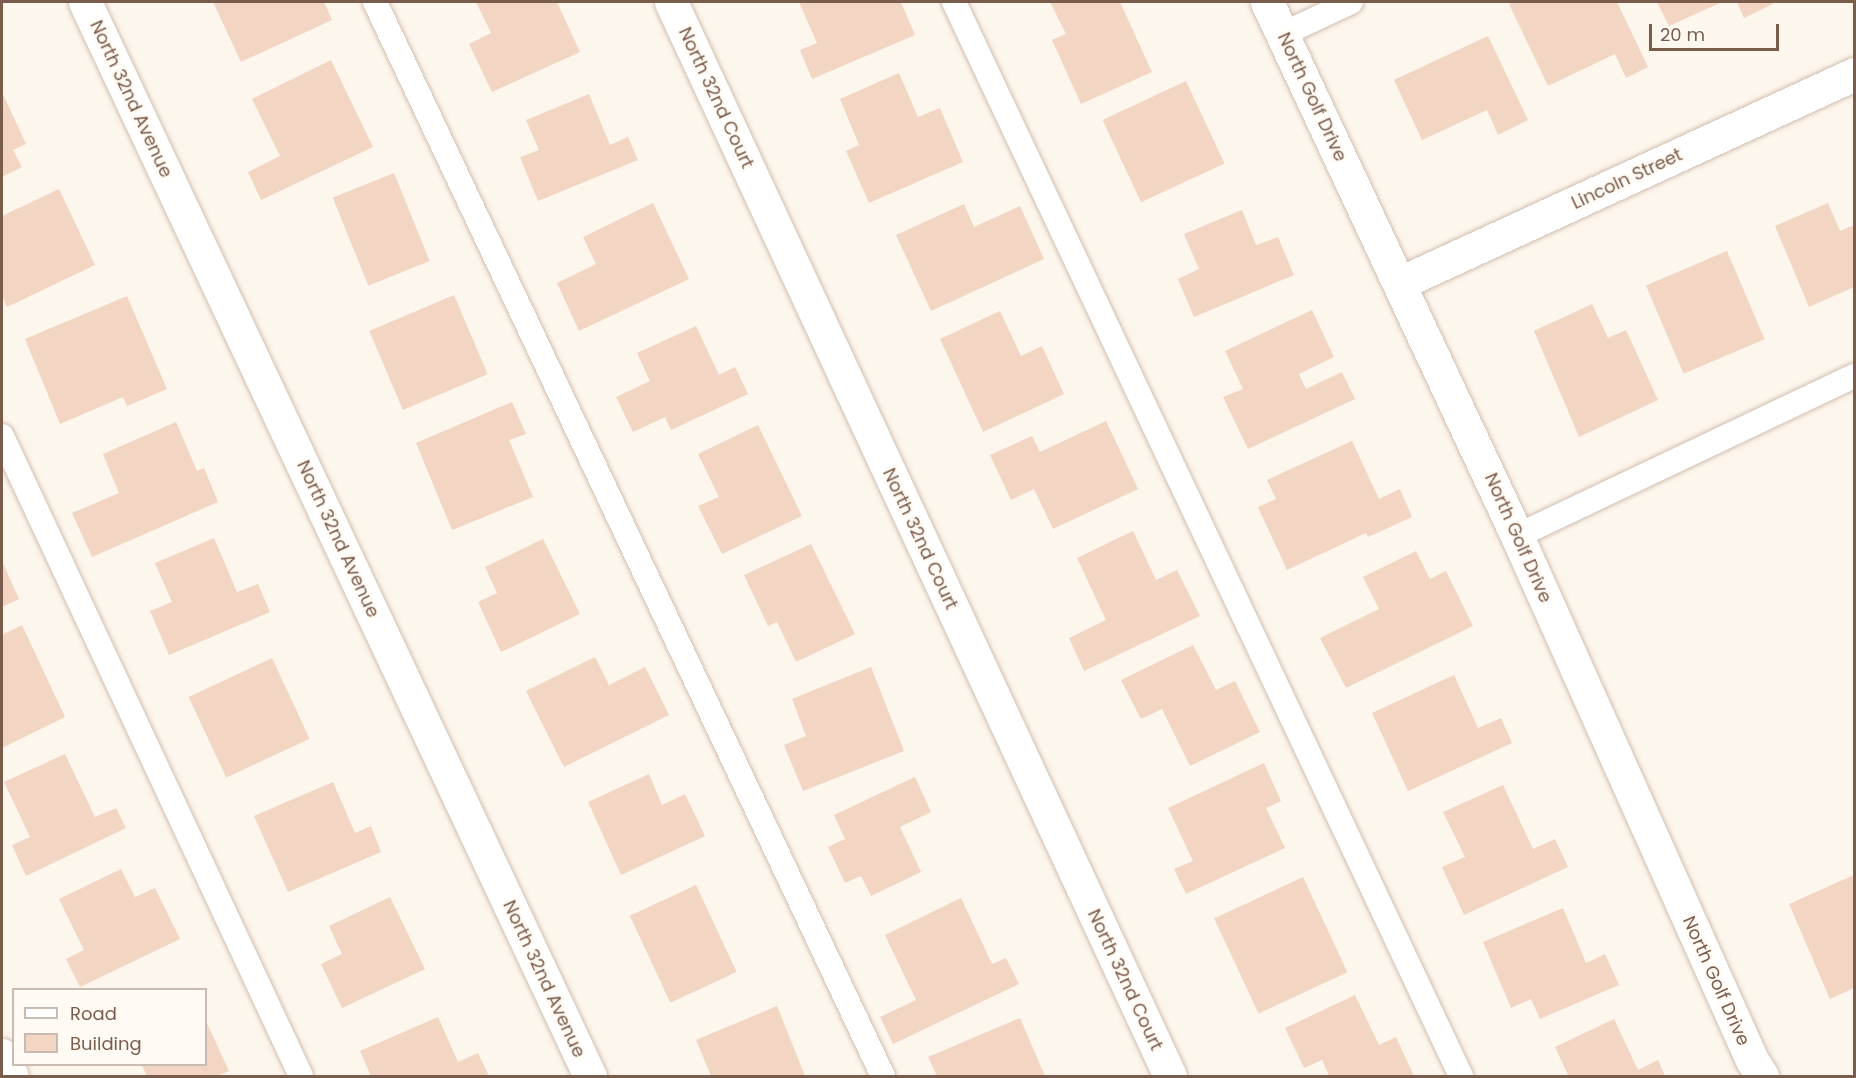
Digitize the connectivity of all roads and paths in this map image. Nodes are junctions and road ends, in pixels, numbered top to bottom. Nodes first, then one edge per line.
1 (86, 2) edge
2 (375, 2) edge
3 (671, 2) edge
4 (954, 2) edge
5 (1267, 2) edge
6 (1351, 2) edge
7 (1283, 34) junction
8 (1854, 74) edge
9 (1400, 283) junction
10 (1854, 376) edge
11 (2, 436) edge
12 (1517, 536) junction
13 (2, 1055) edge
14 (12, 1077) edge
15 (301, 1077) edge
16 (590, 1077) edge
17 (883, 1077) edge
18 (1170, 1077) edge
19 (1461, 1077) edge
20 (1762, 1077) edge

1 - 16 street, North 32nd Avenue
2 - 17 lane
3 - 18 street, North 32nd Court
4 - 19 lane
5 - 7 street, North Golf Drive
6 - 7 lane
7 - 9 street, North Golf Drive
8 - 9 street, Lincoln Street
9 - 12 street, North Golf Drive
10 - 12 lane
11 - 15 lane
12 - 20 street, North Golf Drive
13 - 14 street

